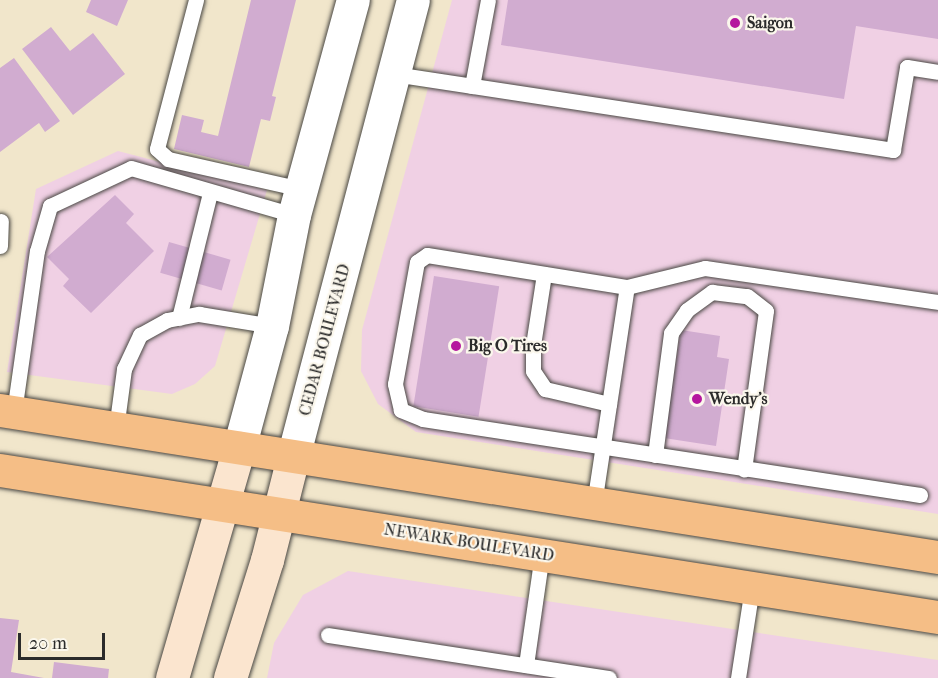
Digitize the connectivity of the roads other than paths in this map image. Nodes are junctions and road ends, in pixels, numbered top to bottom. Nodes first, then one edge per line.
1 (196, 0) edge
2 (353, 0) edge
3 (413, 0) edge
4 (488, 0) edge
5 (938, 72) edge
6 (394, 74) junction
7 (472, 86) junction
8 (210, 193) junction
9 (297, 202) junction
10 (1, 221) edge
11 (0, 246) edge
12 (544, 274) junction
13 (627, 287) junction
14 (938, 302) edge
15 (179, 318) junction
16 (272, 326) junction
17 (609, 404) junction
18 (7, 411) edge
19 (116, 429) junction
20 (603, 446) junction
21 (239, 448) junction
22 (655, 455) junction
23 (293, 457) junction
24 (744, 469) junction
25 (0, 470) edge
26 (920, 495) dead end
27 (594, 504) junction
28 (223, 505) junction
29 (279, 513) junction
30 (542, 554) junction
31 (938, 557) edge
32 (752, 588) junction
33 (938, 617) edge
34 (328, 635) dead end
35 (526, 665) junction
36 (172, 678) edge
37 (230, 678) edge
38 (609, 678) edge
39 (738, 678) edge

1 - 9 lane
2 - 9 street
3 - 6 street, CEDAR BOULEVARD
4 - 7 lane
5 - 7 lane
6 - 7 lane
6 - 23 street, CEDAR BOULEVARD
8 - 9 lane
8 - 15 lane
8 - 18 lane
9 - 16 street
10 - 11 lane
12 - 13 lane
12 - 17 lane
12 - 20 lane
13 - 14 lane
13 - 17 lane
15 - 16 lane
15 - 19 lane
16 - 21 street
17 - 20 lane
18 - 19 main road
19 - 21 main road
20 - 22 lane
20 - 27 lane
21 - 23 main road
21 - 28 main road
22 - 24 lane
22 - 24 lane
23 - 27 main road
23 - 29 main road, CEDAR BOULEVARD
24 - 26 lane
25 - 28 main road, NEWARK BOULEVARD
27 - 31 main road
28 - 29 main road, NEWARK BOULEVARD
28 - 36 main road
29 - 30 main road, NEWARK BOULEVARD
29 - 37 main road, CEDAR BOULEVARD
30 - 32 main road, NEWARK BOULEVARD
30 - 35 lane
32 - 33 main road, NEWARK BOULEVARD
32 - 39 lane
34 - 35 lane
35 - 38 lane

